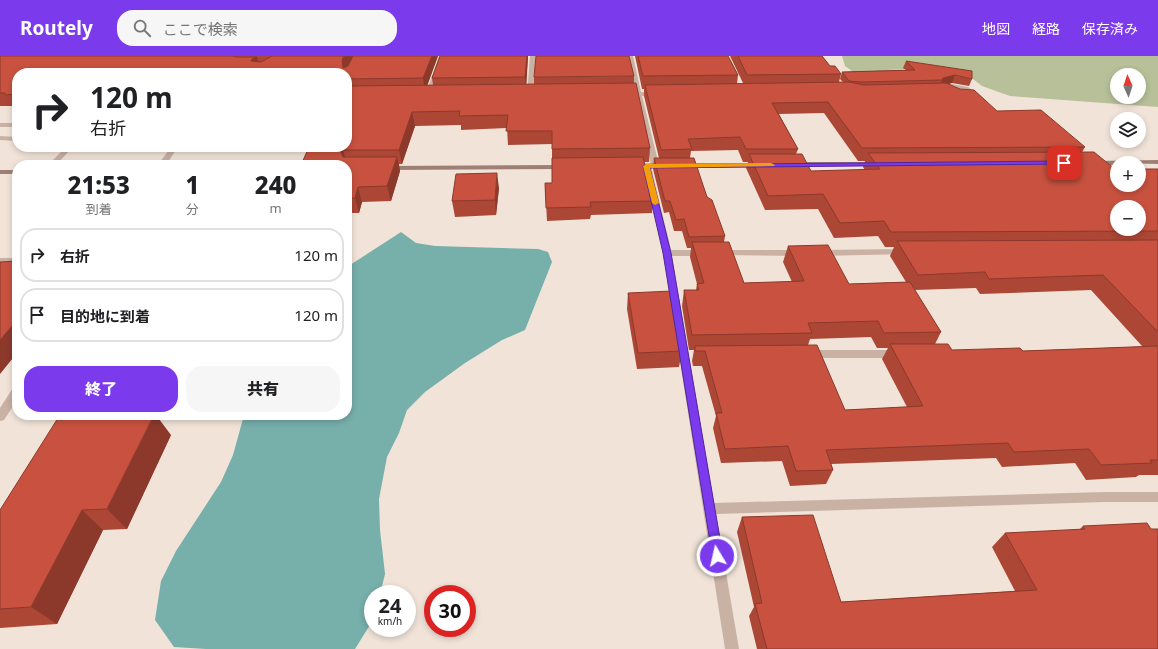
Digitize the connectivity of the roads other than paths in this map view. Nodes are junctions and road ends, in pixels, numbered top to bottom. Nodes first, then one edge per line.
1 (442, 56) edge
2 (533, 56) edge
3 (630, 56) edge
4 (944, 91) junction
5 (936, 92) edge
6 (615, 94) edge
7 (639, 94) junction
8 (662, 94) edge
9 (522, 95) edge
10 (530, 95) junction
11 (538, 95) edge
12 (421, 96) edge
13 (428, 96) junction
14 (436, 96) edge
15 (952, 96) edge
16 (968, 99) edge
17 (0, 125) edge
18 (12, 125) edge
19 (0, 138) edge
20 (12, 139) edge
21 (65, 152) edge
22 (57, 160) edge
23 (1158, 162) edge
24 (1086, 163) edge
25 (887, 164) edge
26 (655, 165) junction
27 (671, 165) edge
28 (679, 165) edge
29 (767, 165) edge
30 (783, 165) edge
31 (576, 166) edge
32 (623, 166) edge
33 (646, 166) junction
34 (378, 168) edge
35 (3, 172) edge
36 (0, 178) edge
37 (913, 252) edge
38 (667, 253) junction
39 (0, 261) edge
40 (12, 261) edge
41 (794, 354) edge
42 (905, 354) edge
43 (12, 398) edge
44 (0, 416) edge
45 (1158, 497) edge
46 (709, 509) junction
47 (732, 649) edge

1 - 13 street
2 - 10 street
3 - 7 street
4 - 5 street
4 - 15 street
4 - 16 street
6 - 7 street
7 - 8 street
7 - 26 street
9 - 10 street
10 - 11 street
12 - 13 street
13 - 14 street
17 - 18 street
19 - 20 street
21 - 22 street
23 - 24 street
25 - 30 street
26 - 27 street
26 - 33 street
28 - 29 street
31 - 34 street
32 - 33 street
33 - 38 street
35 - 36 street
37 - 38 street
38 - 46 street
39 - 40 street
41 - 42 street
43 - 44 street
45 - 46 street
46 - 47 street

